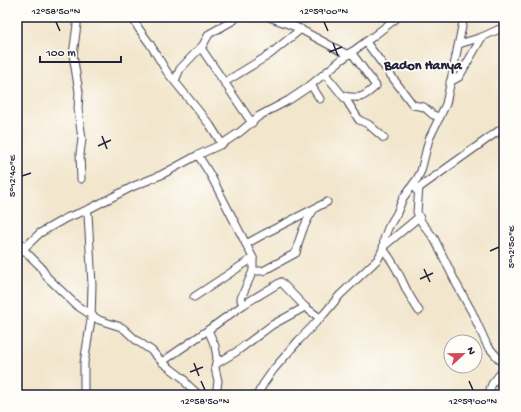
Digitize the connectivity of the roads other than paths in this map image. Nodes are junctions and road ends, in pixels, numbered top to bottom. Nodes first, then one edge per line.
1 (78, 17) edge
2 (132, 17) edge
3 (236, 17) edge
4 (269, 17) edge
5 (389, 17) edge
6 (398, 17) edge
7 (464, 17) edge
8 (387, 26) junction
9 (504, 27) edge
10 (301, 29) junction
11 (482, 38) junction
12 (366, 42) junction
13 (459, 44) junction
14 (200, 48) junction
15 (349, 54) junction
16 (325, 74) junction
17 (175, 81) junction
18 (225, 82) junction
19 (450, 82) junction
20 (311, 85) junction
21 (343, 96) junction
22 (320, 99) dead end
23 (440, 117) junction
24 (252, 123) junction
25 (504, 127) edge
26 (384, 138) dead end
27 (222, 144) junction
28 (198, 155) junction
29 (81, 179) dead end
30 (419, 187) junction
31 (403, 198) junction
32 (327, 202) dead end
33 (314, 209) junction
34 (87, 210) junction
35 (419, 217) junction
36 (17, 239) edge
37 (246, 244) junction
38 (384, 247) junction
39 (24, 248) junction
40 (17, 254) edge
41 (253, 258) junction
42 (253, 271) junction
43 (194, 297) dead end
44 (243, 305) junction
45 (305, 307) junction
46 (419, 311) dead end
47 (91, 314) junction
48 (320, 318) junction
49 (208, 330) junction
50 (162, 362) junction
51 (216, 364) junction
52 (504, 365) edge
53 (504, 369) edge
54 (84, 395) edge
55 (199, 395) edge
56 (216, 395) edge
57 (257, 395) edge
58 (488, 395) edge

1 - 29 street
2 - 17 street
3 - 14 street
4 - 10 street
5 - 8 street
6 - 8 street
7 - 13 street
8 - 12 street
9 - 11 street
10 - 15 street
10 - 18 street
11 - 13 street
11 - 19 street
12 - 15 street
12 - 23 street
13 - 19 street
14 - 17 street
14 - 18 street
15 - 16 street
15 - 21 street
16 - 20 street
16 - 21 street
17 - 27 street
18 - 24 street
19 - 23 street
20 - 22 street
20 - 24 street
21 - 26 street
23 - 31 street
24 - 27 street
25 - 30 street
27 - 28 street
28 - 34 street
28 - 37 street
30 - 31 street
30 - 35 street
31 - 38 street
32 - 33 street
33 - 37 street
33 - 42 street
34 - 39 street
34 - 47 street
35 - 38 street
35 - 52 street
36 - 39 street
37 - 41 street
38 - 46 street
38 - 48 street
39 - 40 street
39 - 47 street
41 - 42 street
41 - 43 street
42 - 44 street
44 - 45 street
44 - 49 street
45 - 48 street
45 - 51 street
47 - 50 street
47 - 54 street
48 - 57 street
49 - 50 street
49 - 51 street
50 - 55 street
51 - 56 street
53 - 58 street

